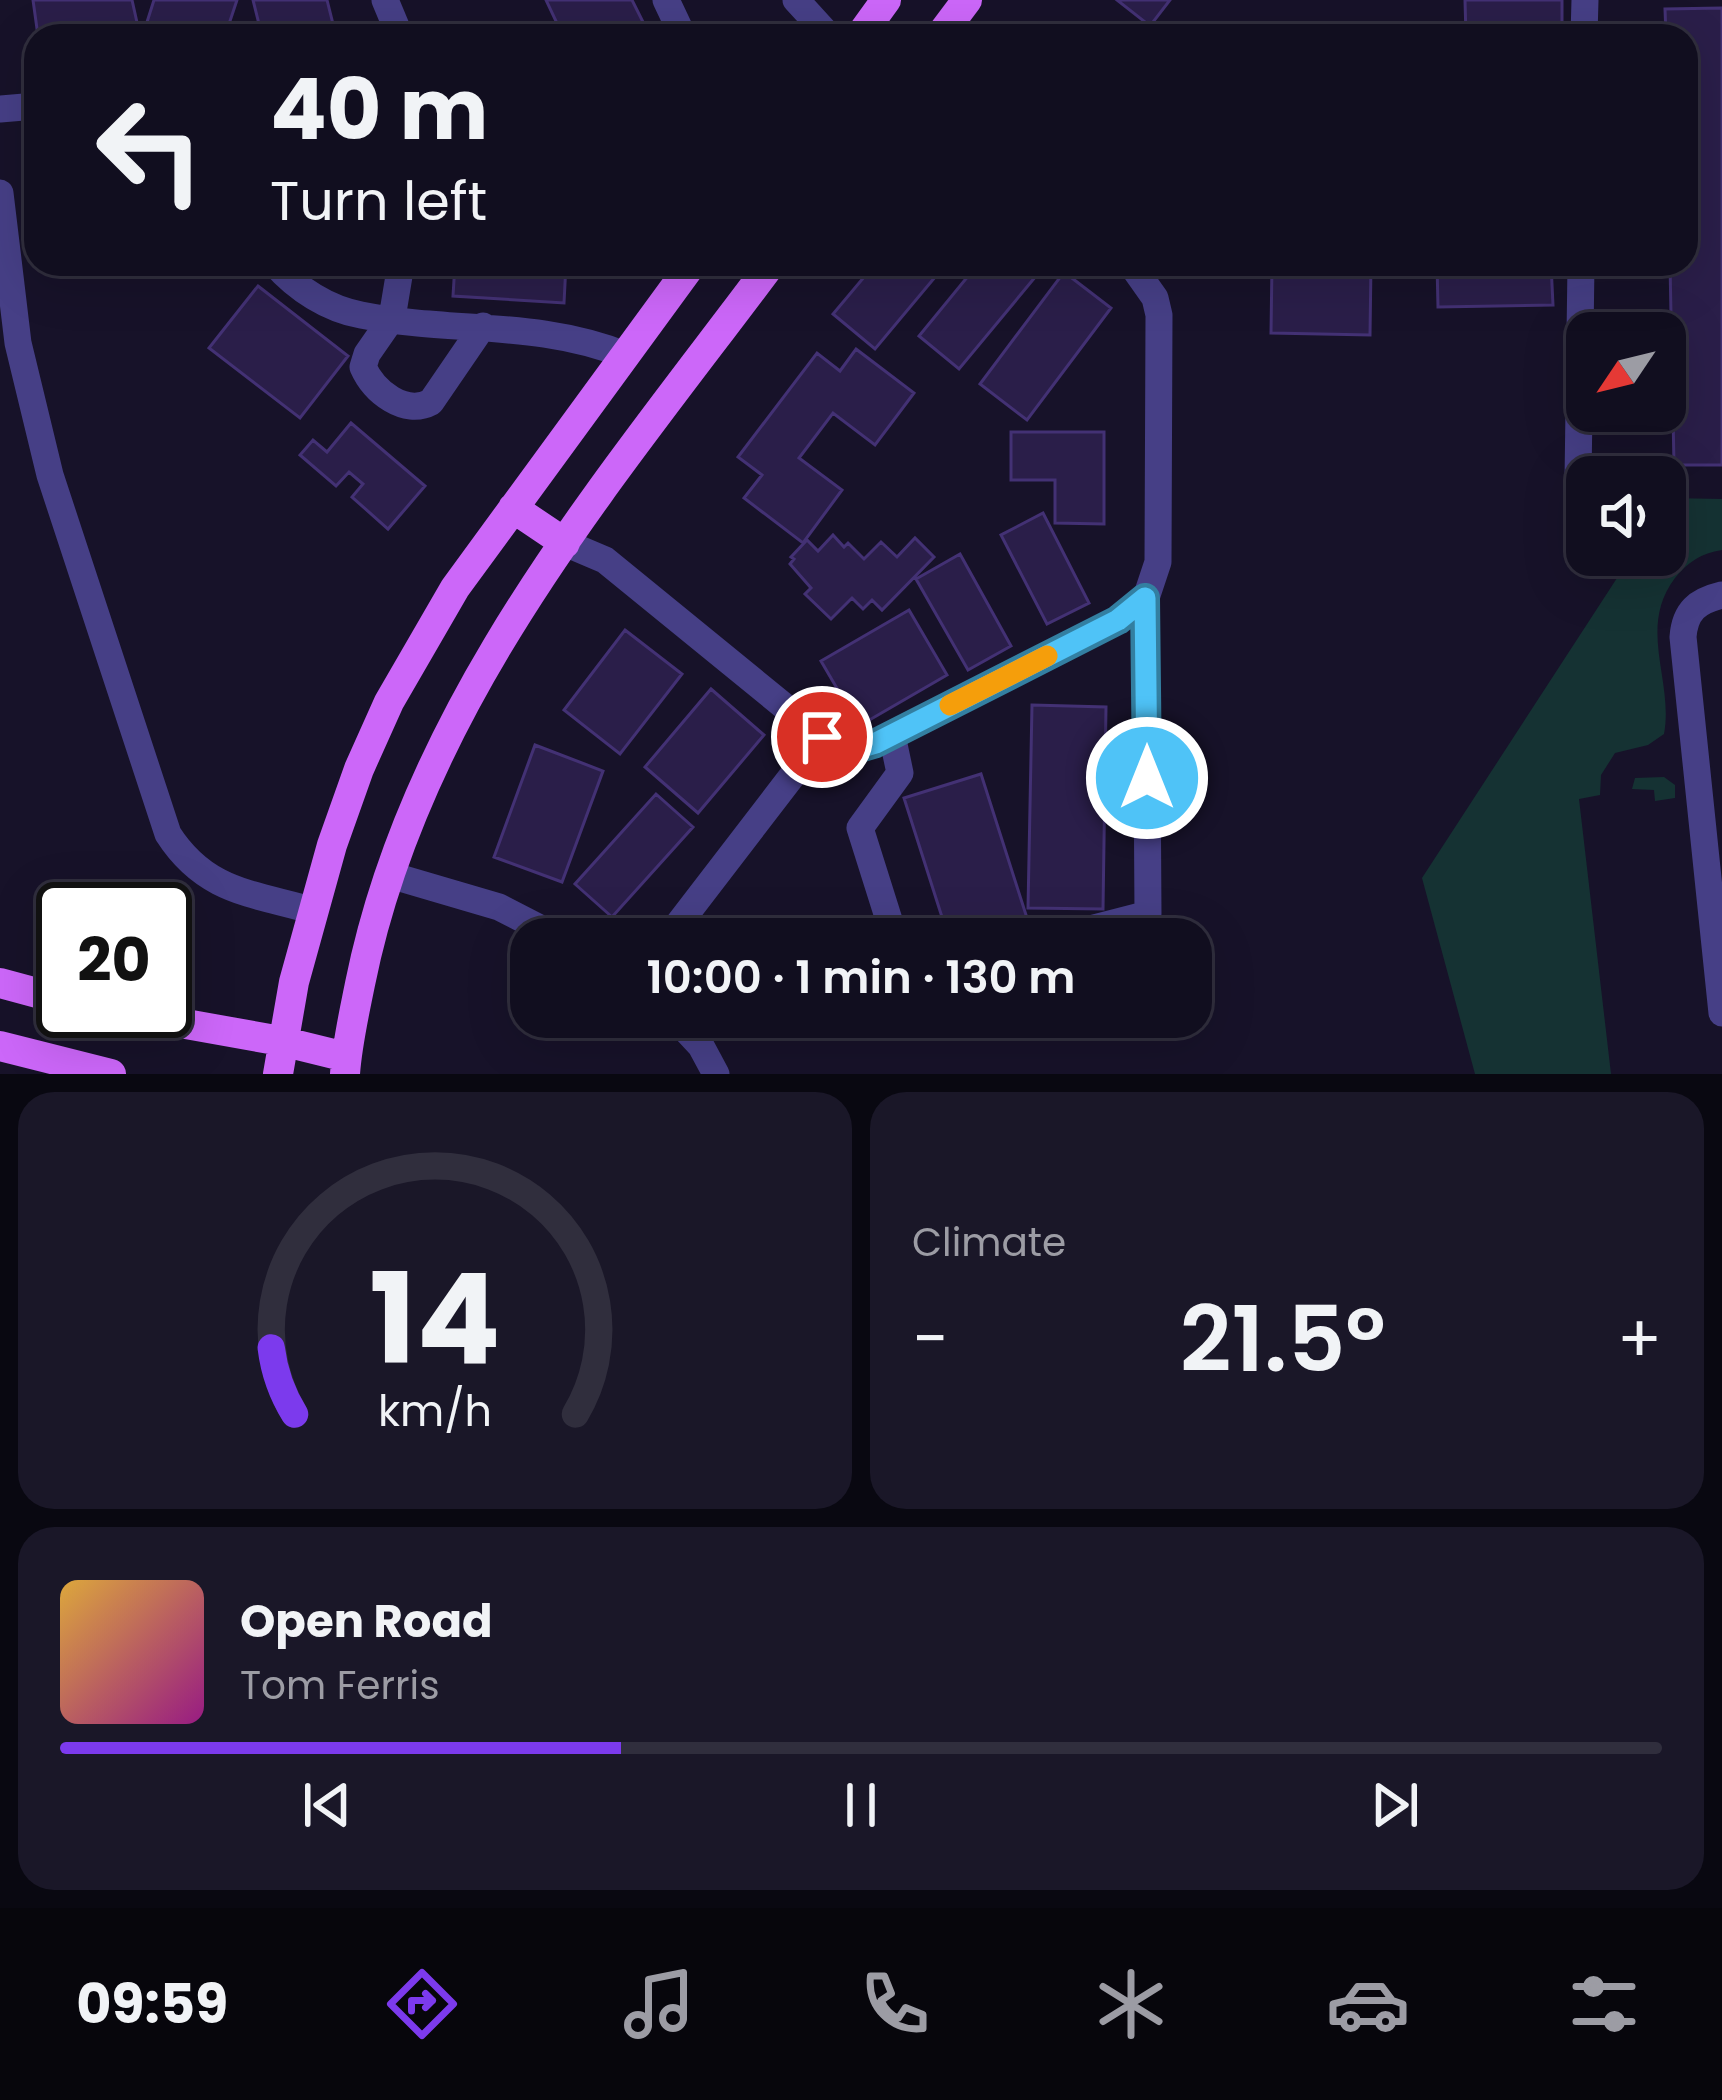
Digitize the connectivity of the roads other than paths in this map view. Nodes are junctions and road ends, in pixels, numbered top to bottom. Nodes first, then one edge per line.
1 (796, 0) edge
2 (818, 24) edge
3 (0, 193) edge
4 (286, 276) edge
5 (399, 276) edge
6 (683, 276) edge
7 (762, 276) edge
8 (1139, 276) edge
9 (1581, 276) edge
10 (392, 318) junction
11 (483, 326) junction
12 (625, 355) junction
13 (1579, 456) edge
14 (513, 508) junction
15 (565, 543) junction
16 (1722, 596) edge
17 (1145, 598) junction
18 (892, 735) junction
19 (822, 737) junction
20 (389, 875) junction
21 (314, 911) junction
22 (520, 918) edge
23 (683, 918) edge
24 (888, 918) edge
25 (1132, 918) edge
26 (0, 983) edge
27 (36, 993) edge
28 (1722, 1013) edge
29 (192, 1025) edge
30 (694, 1038) edge
31 (281, 1041) junction
32 (0, 1046) edge
33 (345, 1065) edge
34 (111, 1074) edge
35 (278, 1074) edge
36 (716, 1074) edge

1 - 2 lane
3 - 21 lane
4 - 10 lane
5 - 10 lane
6 - 12 main road
7 - 15 main road
8 - 17 lane
9 - 13 lane
10 - 11 lane
10 - 11 lane
11 - 12 lane
12 - 14 main road
14 - 15 main road
14 - 21 main road
15 - 19 lane
15 - 20 main road
16 - 28 lane
17 - 18 lane
17 - 25 lane
18 - 19 lane
18 - 24 lane
19 - 23 lane
20 - 22 lane
20 - 33 main road
21 - 31 main road
26 - 27 main road
29 - 31 main road
30 - 36 lane
31 - 33 main road
31 - 35 main road
32 - 34 main road

